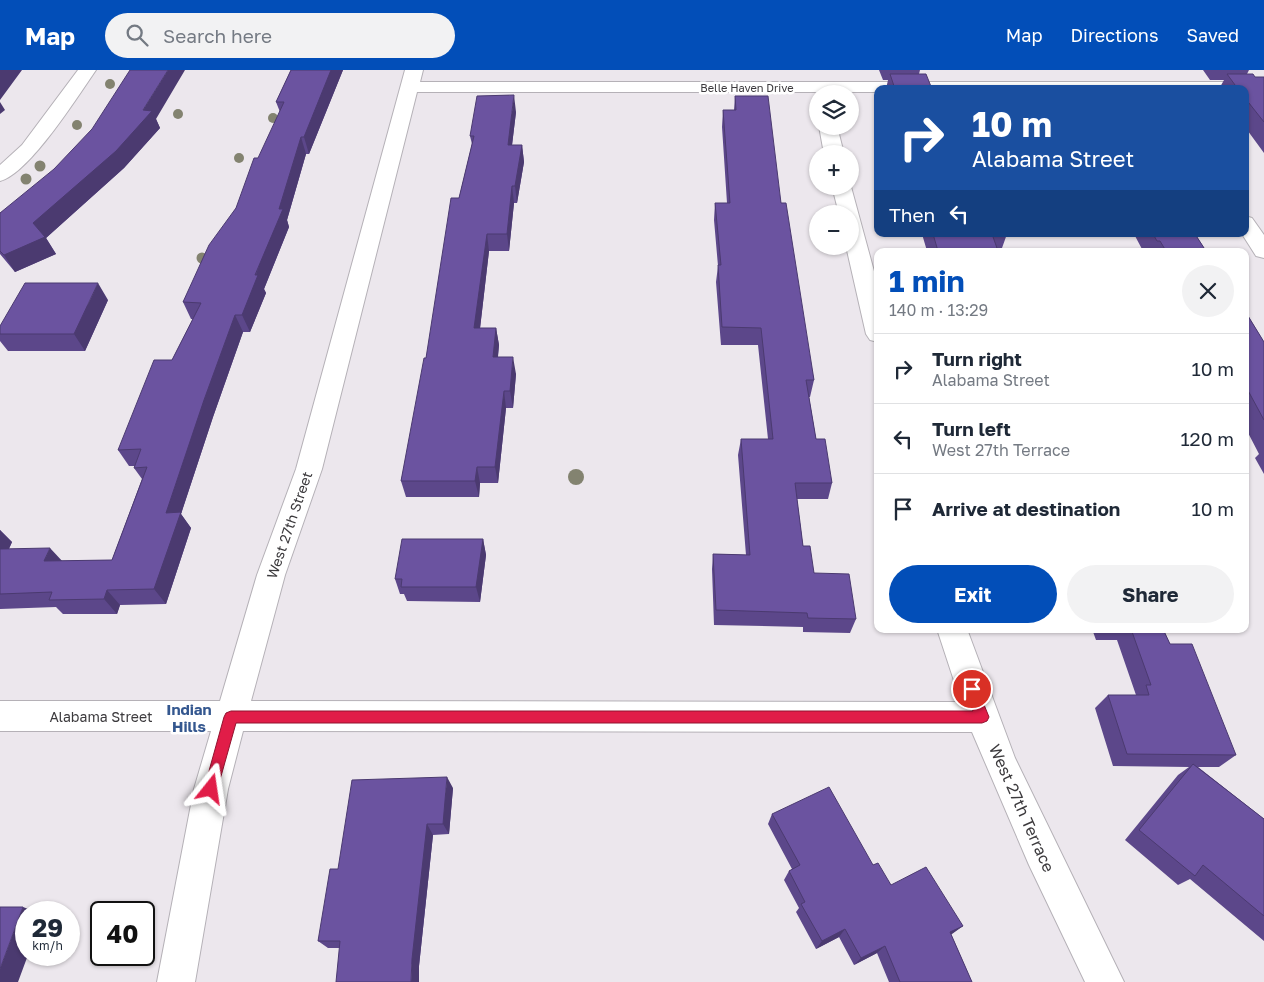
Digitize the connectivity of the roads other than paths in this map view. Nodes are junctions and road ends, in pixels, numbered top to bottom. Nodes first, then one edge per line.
1 (87, 70) edge
2 (412, 79) edge
3 (818, 84) edge
4 (903, 85) edge
5 (1249, 87) edge
6 (1264, 87) edge
7 (0, 175) edge
8 (1249, 228) edge
9 (1264, 251) edge
10 (859, 255) edge
11 (874, 318) edge
12 (953, 633) edge
13 (0, 716) edge
14 (231, 717) junction
15 (982, 717) junction
16 (176, 982) edge
17 (1105, 982) edge

1 - 7 street
2 - 3 street, Belle Haven Drive
2 - 14 street, West 27th Street
3 - 4 street, Belle Haven Drive
5 - 6 street, Belle Haven Drive
8 - 9 street
10 - 11 street
12 - 15 street, West 27th Terrace
13 - 14 street, Alabama Street
14 - 15 street, Alabama Street
14 - 16 street, West 27th Street
15 - 17 street, West 27th Terrace

